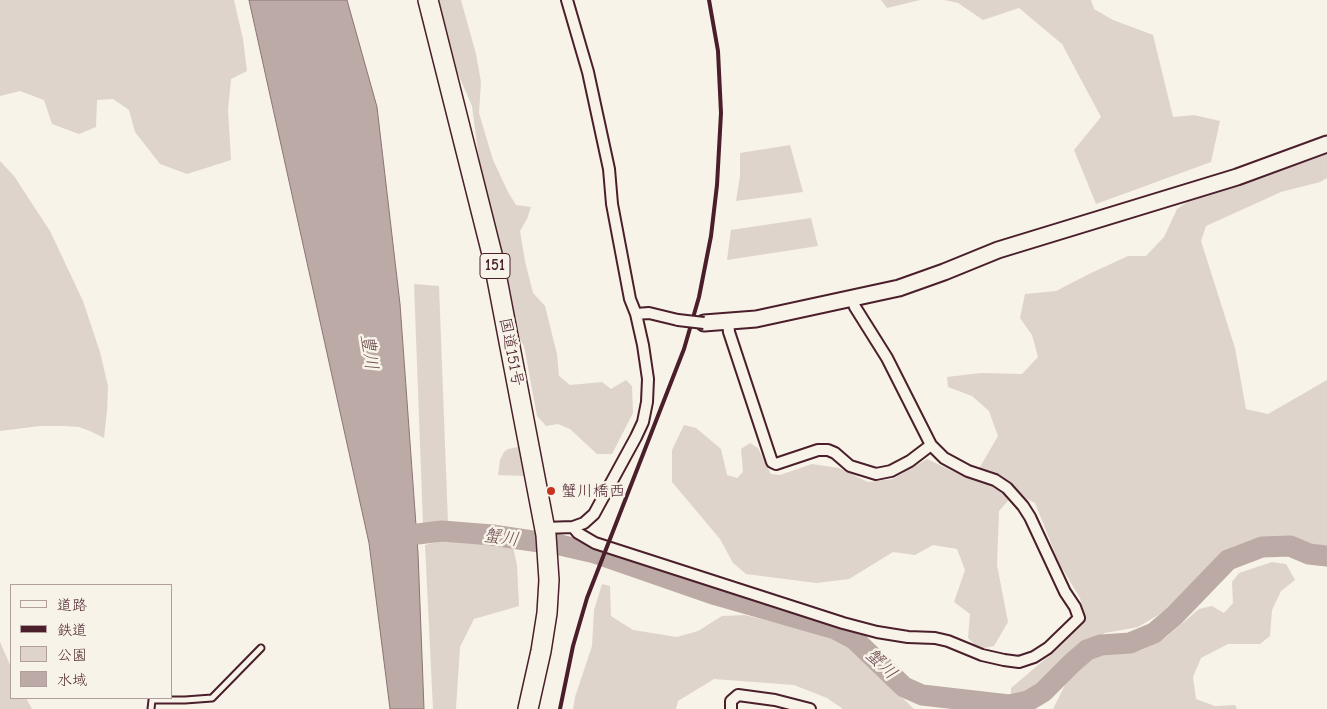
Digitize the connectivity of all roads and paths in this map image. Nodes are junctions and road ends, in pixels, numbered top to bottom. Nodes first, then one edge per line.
1 (428, 0) edge
2 (567, 0) edge
3 (1327, 144) edge
4 (852, 299) junction
5 (636, 314) junction
6 (728, 322) junction
7 (704, 323) joint
8 (931, 445) junction
9 (573, 527) junction
10 (545, 531) junction
11 (261, 648) dead end
12 (151, 709) edge
13 (528, 709) edge
14 (731, 709) edge
15 (810, 709) edge

1 - 10 highway, 国道151号 / 151
2 - 5 street
3 - 4 street
4 - 6 street
4 - 8 street
5 - 7 street, bridge
5 - 9 street
6 - 7 street
6 - 8 street
8 - 9 street
9 - 10 street
10 - 13 highway, 国道151号 / 151
11 - 12 lane
14 - 15 street

